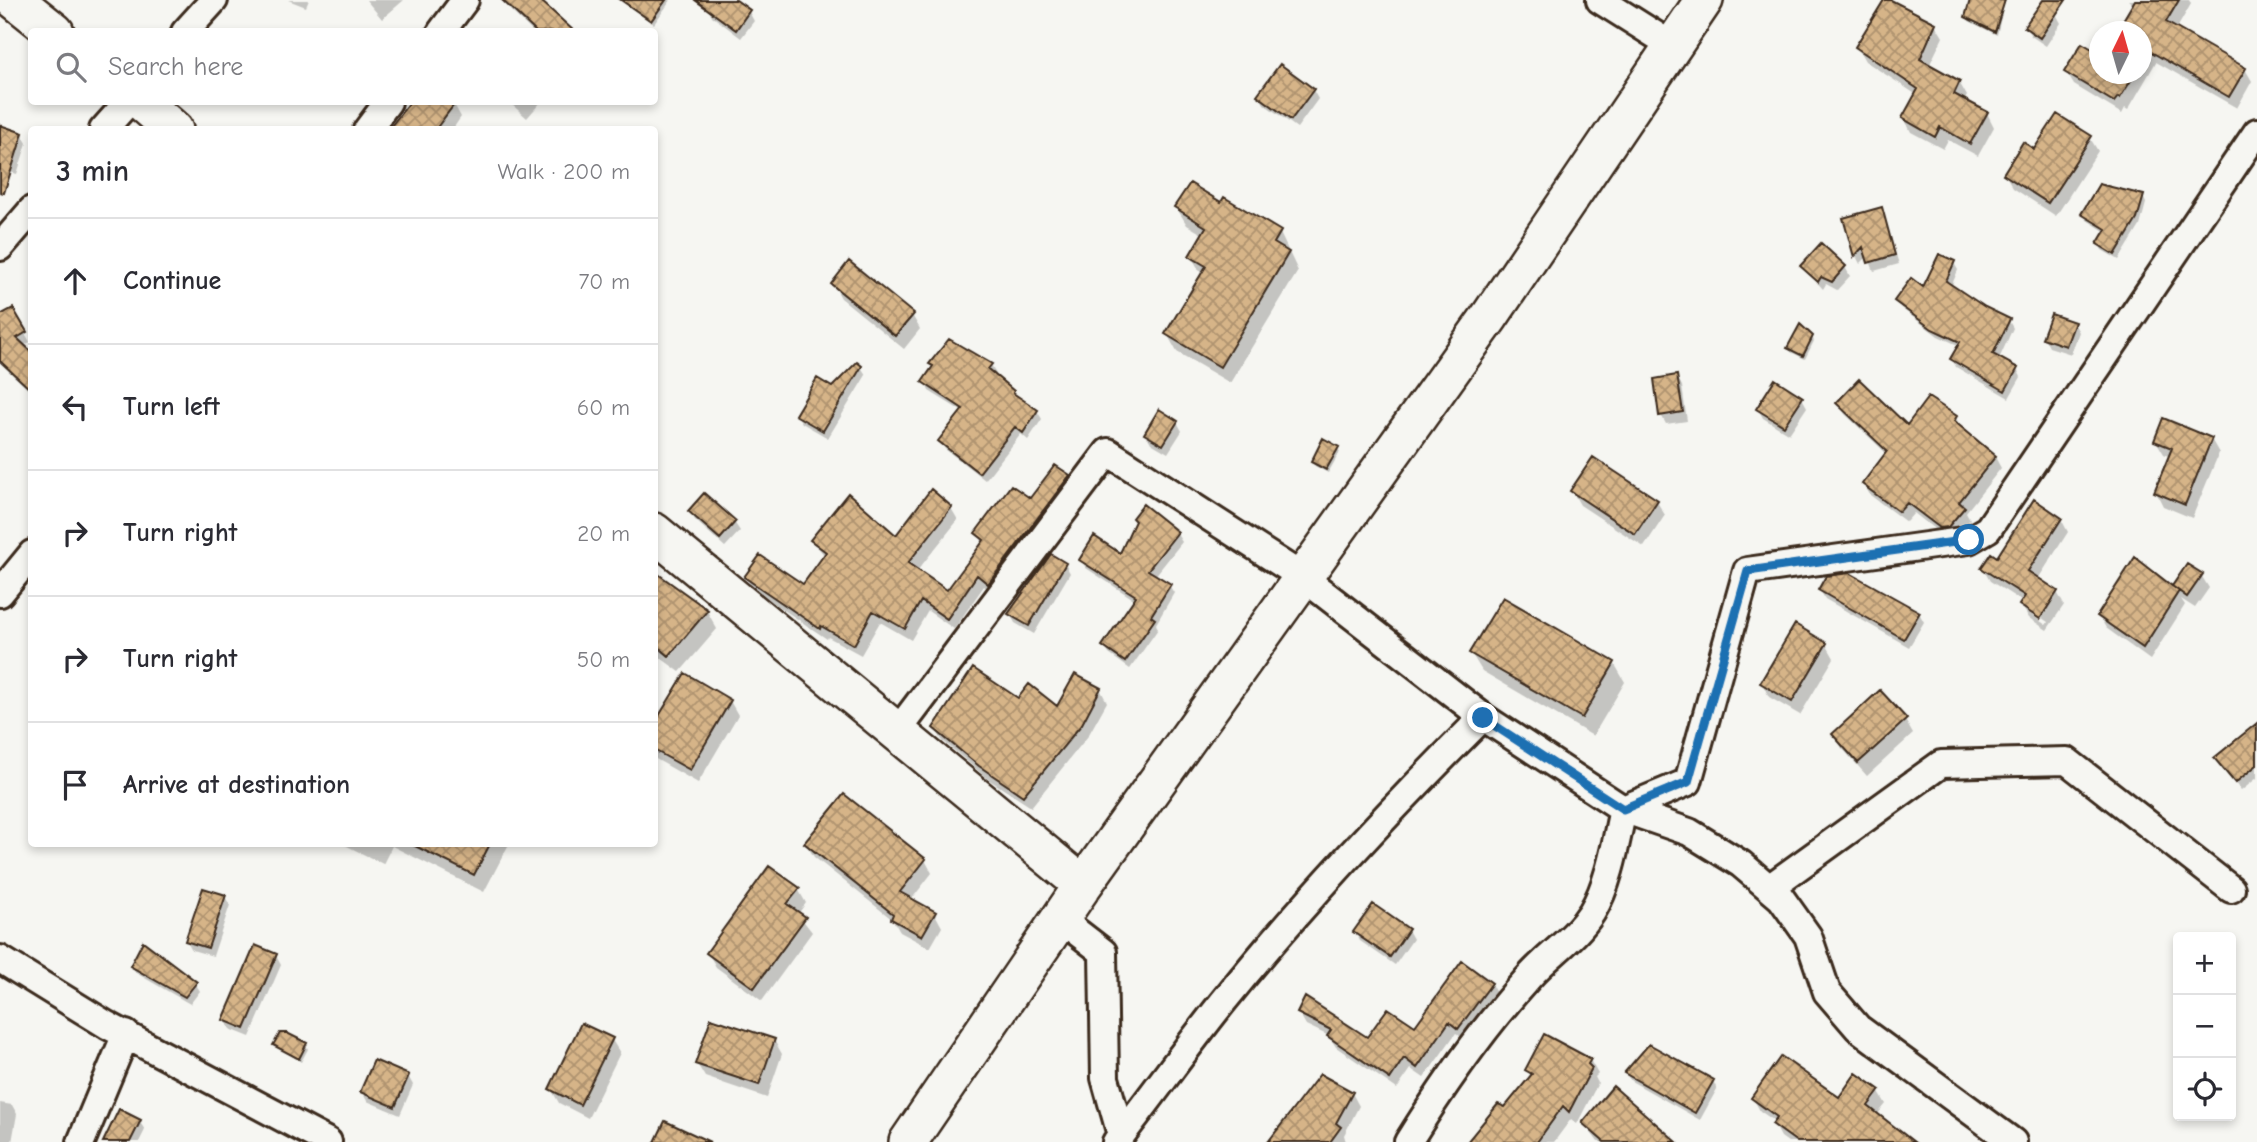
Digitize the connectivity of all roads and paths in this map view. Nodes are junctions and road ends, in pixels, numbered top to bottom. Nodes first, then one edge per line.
1 (15, 0) edge
2 (214, 0) edge
3 (465, 0) edge
4 (1600, 0) edge
5 (1704, 0) edge
6 (50, 28) edge
7 (189, 28) edge
8 (444, 28) edge
9 (1673, 46) junction
10 (125, 105) edge
11 (145, 105) edge
12 (386, 105) edge
13 (107, 126) edge
14 (169, 126) edge
15 (369, 126) edge
16 (2257, 132) edge
17 (28, 215) edge
18 (0, 247) edge
19 (658, 535) edge
20 (28, 559) edge
21 (1304, 578) junction
22 (0, 593) edge
23 (1483, 718) junction
24 (897, 732) junction
25 (1623, 809) junction
26 (1083, 885) junction
27 (1769, 888) junction
28 (2231, 888) dead end
29 (1059, 918) junction
30 (0, 959) edge
31 (125, 1034) junction
32 (1119, 1139) edge
33 (81, 1142) edge
34 (328, 1142) edge
35 (908, 1142) edge
36 (1408, 1142) edge
37 (2013, 1142) edge

1 - 6 street
2 - 7 street
3 - 8 street
4 - 9 street
5 - 9 street
9 - 21 street
10 - 13 street
11 - 14 street
12 - 15 street
16 - 25 street
17 - 18 street
19 - 24 street
20 - 22 street
21 - 23 street
21 - 24 street
21 - 26 street
23 - 25 street
23 - 32 street
24 - 26 street
25 - 27 street
25 - 36 street
26 - 29 street
27 - 28 street
27 - 37 street
29 - 32 street
29 - 35 street
30 - 31 street
31 - 33 street
31 - 34 street

